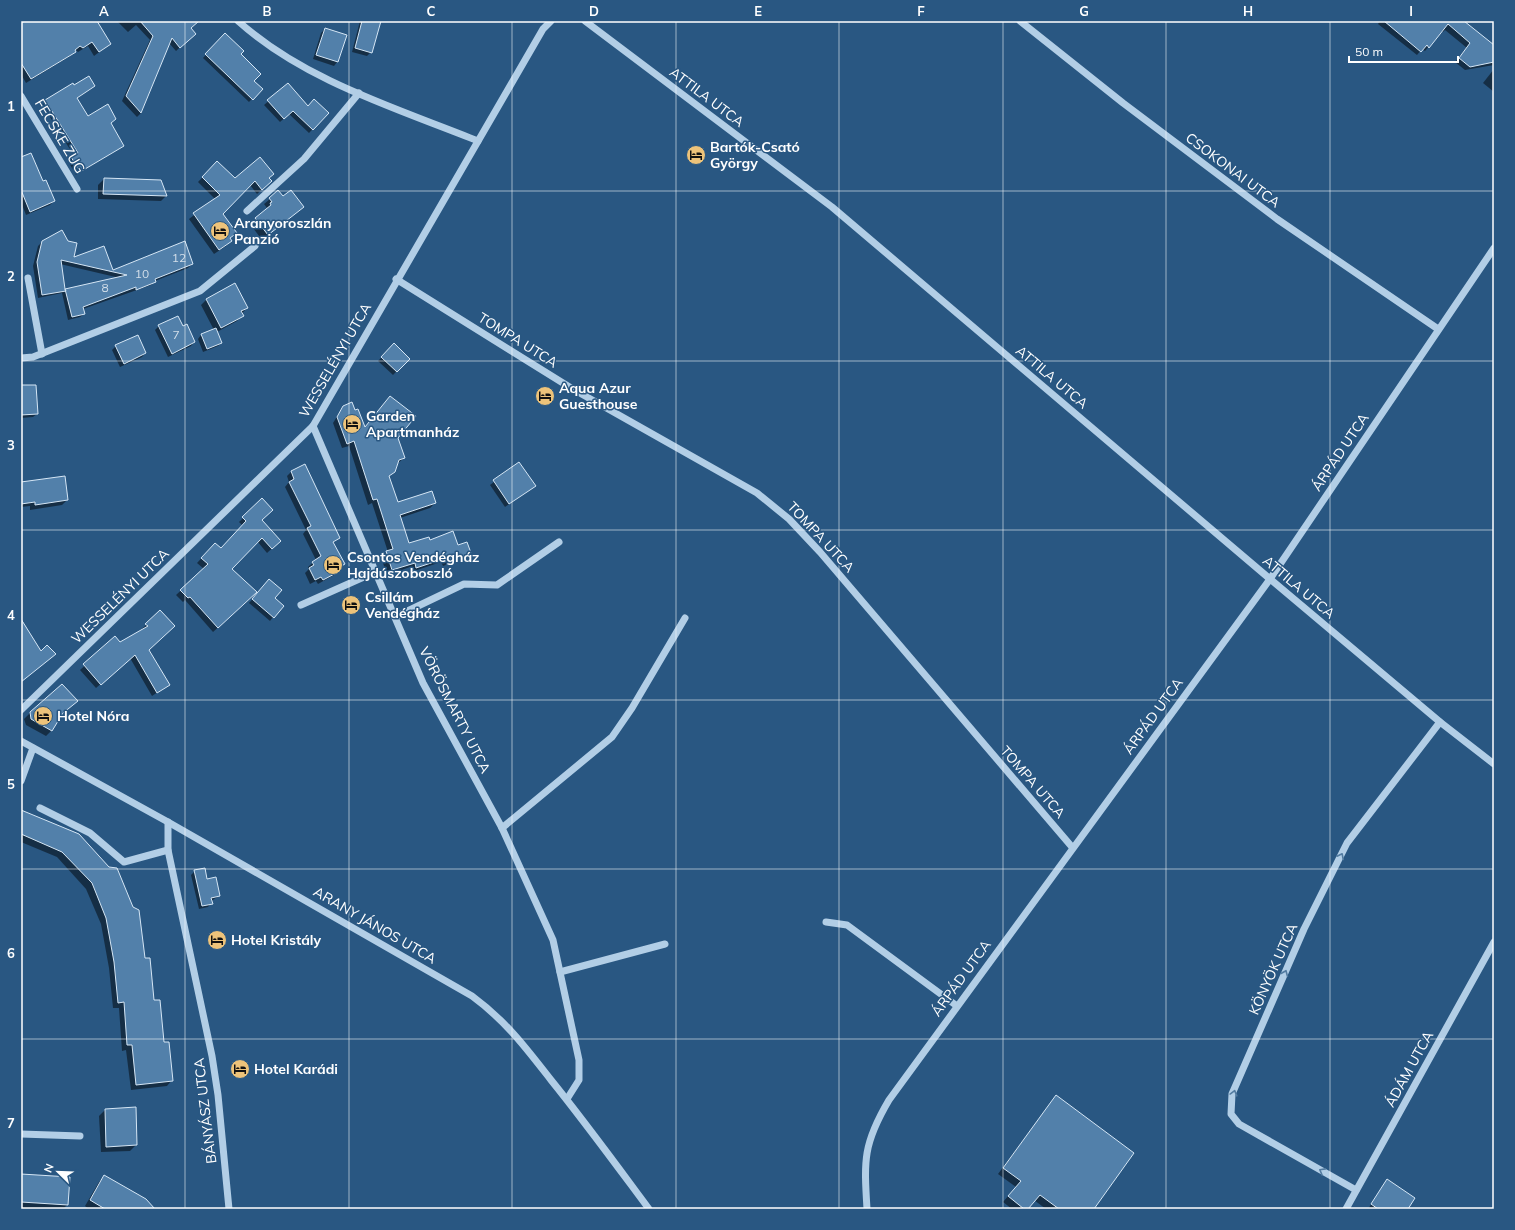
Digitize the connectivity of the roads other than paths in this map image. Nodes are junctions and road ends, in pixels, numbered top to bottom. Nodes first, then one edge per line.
1 (238, 21) edge
2 (551, 21) edge
3 (584, 21) edge
4 (1020, 21) edge
5 (359, 93) junction
6 (21, 96) edge
7 (478, 141) junction
8 (77, 189) dead end
9 (247, 211) dead end
10 (255, 246) dead end
11 (1494, 248) edge
12 (28, 278) dead end
13 (396, 279) junction
14 (1438, 329) junction
15 (42, 354) junction
16 (21, 358) edge
17 (313, 426) junction
18 (558, 542) dead end
19 (376, 572) junction
20 (1270, 579) junction
21 (301, 604) dead end
22 (395, 617) junction
23 (684, 618) dead end
24 (21, 710) edge
25 (1440, 722) junction
26 (21, 741) edge
27 (33, 748) junction
28 (1494, 764) edge
29 (21, 781) edge
30 (40, 808) dead end
31 (168, 822) junction
32 (502, 828) junction
33 (1072, 847) junction
34 (168, 850) junction
35 (826, 922) dead end
36 (1494, 942) edge
37 (665, 944) dead end
38 (560, 972) junction
39 (957, 1006) junction
40 (567, 1099) junction
41 (21, 1134) edge
42 (80, 1136) dead end
43 (1356, 1190) junction
44 (229, 1209) edge
45 (649, 1209) edge
46 (867, 1209) edge
47 (1346, 1209) edge

1 - 5 street
2 - 7 street, WESSELÉNYI UTCA
3 - 20 street, ATTILA UTCA
4 - 14 street, CSOKONAI UTCA
5 - 7 street
5 - 9 street
6 - 8 street, FECSKE ZUG
7 - 13 street, WESSELÉNYI UTCA
10 - 15 street
11 - 14 street, ÁRPÁD UTCA
12 - 15 street
13 - 17 street, WESSELÉNYI UTCA
13 - 33 street, TOMPA UTCA
14 - 20 street, ÁRPÁD UTCA
15 - 16 street
17 - 19 street, VÖRÖSMARTY UTCA
17 - 24 street, WESSELÉNYI UTCA
18 - 22 street
19 - 21 street
19 - 22 street, VÖRÖSMARTY UTCA
20 - 25 street, ATTILA UTCA
20 - 33 street, ÁRPÁD UTCA
22 - 32 street, VÖRÖSMARTY UTCA
23 - 32 street
25 - 28 street, ATTILA UTCA
43 -> 25 street, KÖNYÖK UTCA
26 - 27 street, ARANY JÁNOS UTCA
27 - 29 street
27 - 31 street, ARANY JÁNOS UTCA
30 - 34 street
31 - 34 street, BÁNYÁSZ UTCA
31 - 40 street, ARANY JÁNOS UTCA
32 - 38 street, VÖRÖSMARTY UTCA
33 - 39 street, ÁRPÁD UTCA
34 - 44 street, BÁNYÁSZ UTCA
35 - 39 street
36 - 43 street, ÁDÁM UTCA
37 - 38 street
38 - 40 street, VÖRÖSMARTY UTCA
39 - 46 street, ÁRPÁD UTCA
40 - 45 street, ARANY JÁNOS UTCA
41 - 42 street
43 - 47 street, ÁDÁM UTCA

